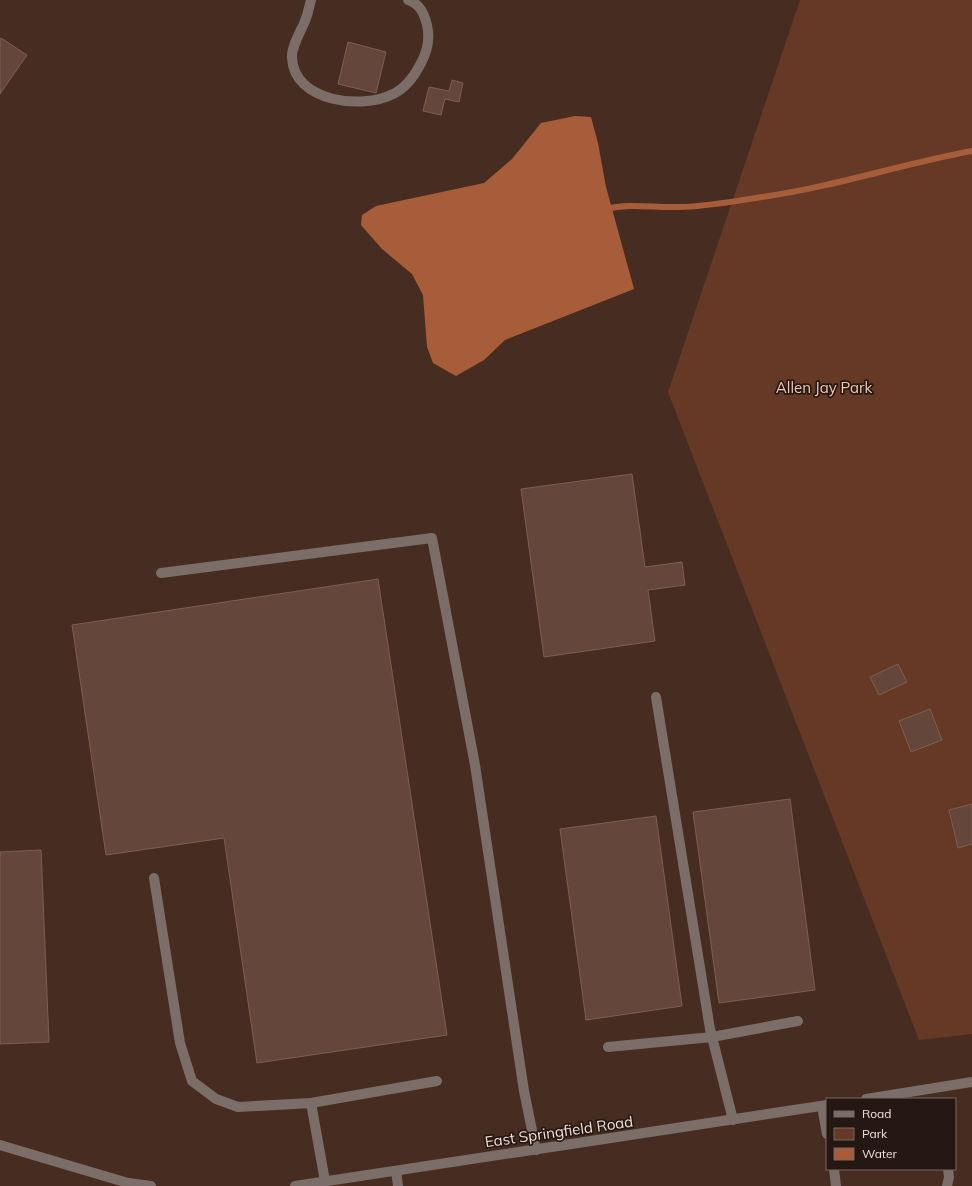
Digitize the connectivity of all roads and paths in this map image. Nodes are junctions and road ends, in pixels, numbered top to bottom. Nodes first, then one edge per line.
1 (311, 0) edge
2 (408, 0) edge
3 (161, 573) dead end
4 (656, 697) dead end
5 (154, 878) dead end
6 (798, 1021) dead end
7 (712, 1037) junction
8 (608, 1047) dead end
9 (437, 1081) dead end
10 (972, 1082) edge
11 (932, 1088) junction
12 (872, 1098) edge
13 (934, 1098) edge
14 (311, 1104) junction
15 (824, 1106) edge
16 (733, 1120) junction
17 (826, 1125) edge
18 (0, 1145) edge
19 (536, 1150) junction
20 (834, 1170) edge
21 (948, 1170) edge
22 (396, 1171) junction
23 (325, 1182) junction
24 (152, 1186) edge
25 (295, 1186) edge
26 (398, 1186) edge
27 (836, 1186) edge
28 (947, 1186) edge

1 - 2 street
3 - 19 street
4 - 7 street
5 - 14 street
6 - 7 street
7 - 8 street
7 - 16 street
9 - 14 street
10 - 11 street
11 - 12 street
11 - 13 street
14 - 23 street
15 - 16 street, East Springfield Road
15 - 17 street
16 - 19 street, East Springfield Road
18 - 24 street
19 - 22 street, East Springfield Road
20 - 27 street
21 - 28 street
22 - 23 street, East Springfield Road
22 - 26 street
23 - 25 street, East Springfield Road

